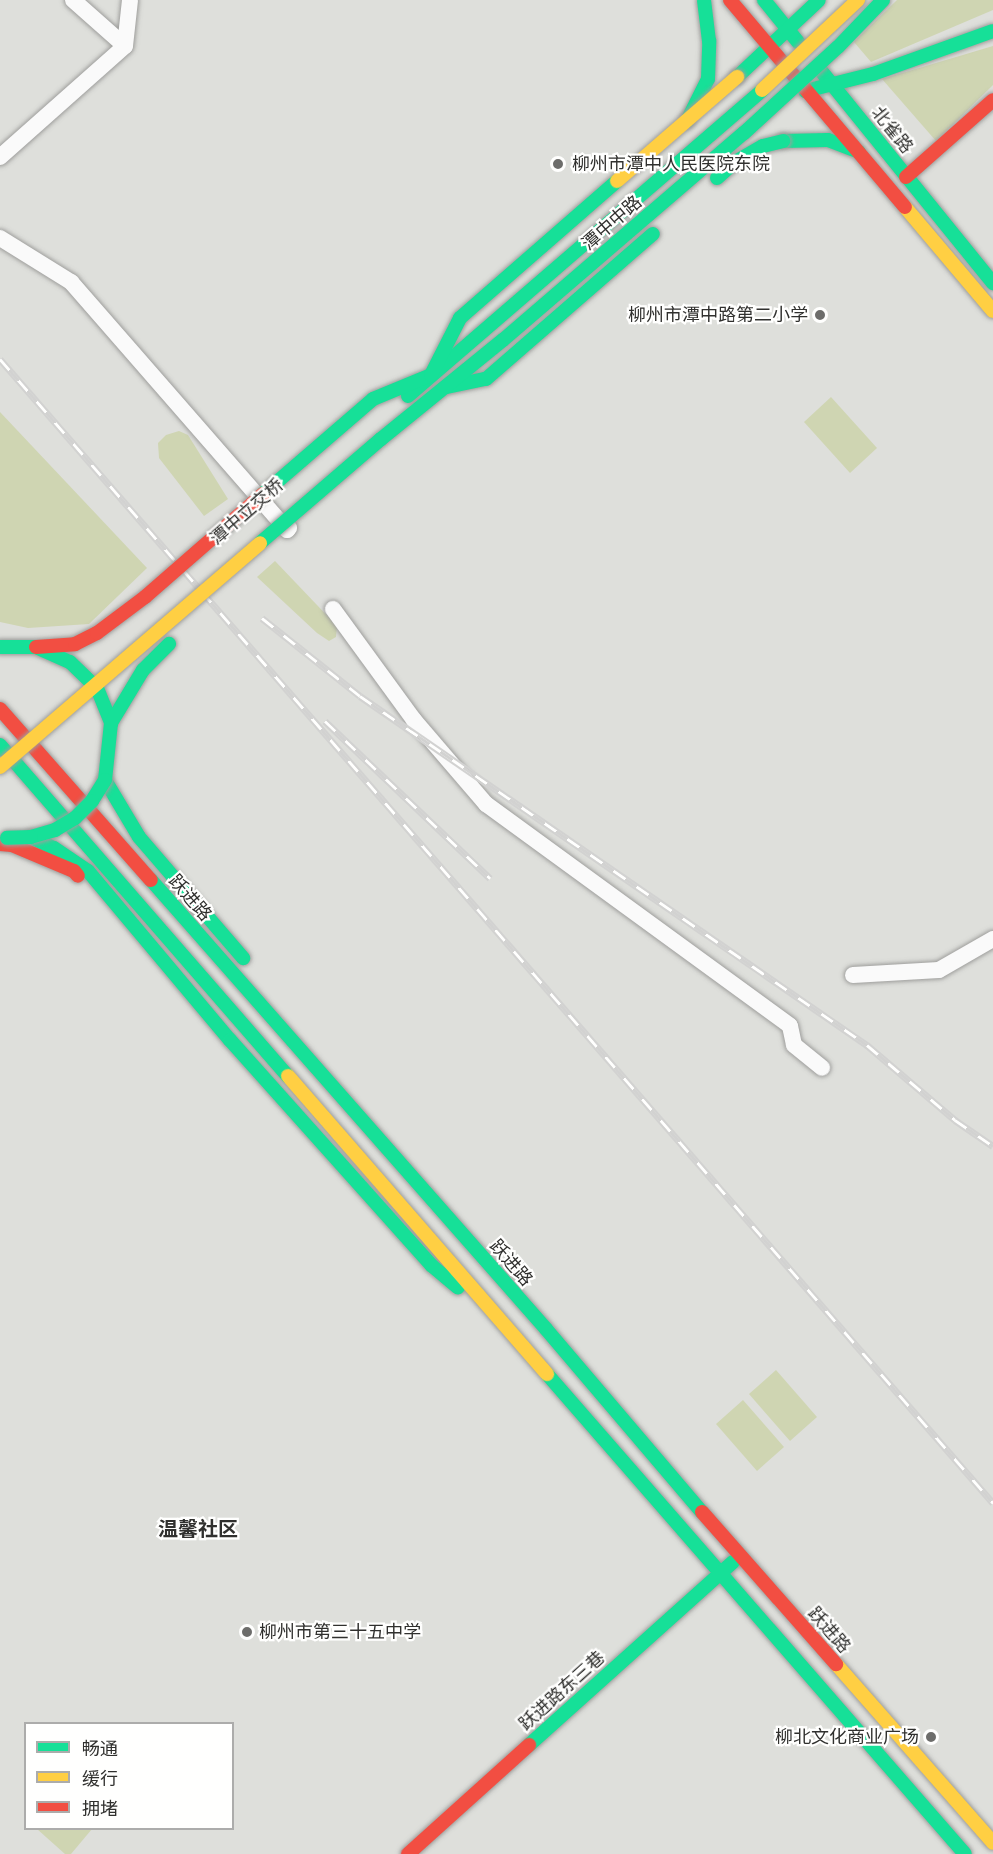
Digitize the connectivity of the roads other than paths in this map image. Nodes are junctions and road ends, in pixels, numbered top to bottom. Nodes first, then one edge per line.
1 (73, 0) edge
2 (130, 0) edge
3 (704, 0) edge
4 (730, 0) edge
5 (764, 0) edge
6 (819, 0) edge
7 (858, 0) edge
8 (884, 0) edge
9 (993, 18) edge
10 (789, 30) junction
11 (993, 31) edge
12 (124, 46) junction
13 (774, 52) junction
14 (832, 84) junction
15 (805, 91) junction
16 (993, 100) edge
17 (685, 123) junction
18 (859, 152) junction
19 (0, 157) edge
20 (906, 177) junction
21 (709, 185) dead end
22 (665, 223) dead end
23 (0, 238) edge
24 (993, 283) edge
25 (993, 311) edge
26 (431, 375) junction
27 (444, 387) junction
28 (398, 389) junction
29 (396, 406) dead end
30 (423, 419) junction
31 (381, 439) joint
32 (308, 483) dead end
33 (266, 504) junction
34 (333, 609) dead end
35 (176, 638) dead end
36 (0, 642) edge
37 (17, 646) junction
38 (0, 647) edge
39 (36, 647) junction
40 (0, 709) edge
41 (111, 723) junction
42 (0, 745) edge
43 (0, 749) edge
44 (0, 767) edge
45 (105, 780) junction
46 (0, 837) edge
47 (31, 837) junction
48 (0, 844) edge
49 (993, 939) edge
50 (252, 968) dead end
51 (853, 975) dead end
52 (822, 1068) dead end
53 (481, 1233) dead end
54 (546, 1329) junction
55 (526, 1347) junction
56 (740, 1556) junction
57 (719, 1574) junction
58 (993, 1843) edge
59 (408, 1854) edge
60 (965, 1854) edge

1 - 12 street
2 - 12 street
3 - 17 main road
4 - 13 main road
5 - 10 main road, 北雀路
6 - 10 main road
7 - 26 main road, 潭中中路, bridge
8 - 27 main road, 潭中中路, bridge
9 - 14 main road
10 - 13 main road
10 - 14 main road, 北雀路
11 - 14 main road
12 - 19 street
13 - 15 main road
13 - 17 main road, bridge
13 - 28 street
14 - 15 main road
14 - 20 main road, 北雀路
15 - 18 main road
15 - 30 street
16 - 20 main road
17 - 26 main road, bridge
18 - 21 main road, bridge
18 - 25 main road
20 - 24 main road, 北雀路
22 - 27 main road, bridge
23 - 33 street
26 - 29 main road, bridge
26 - 39 main road, bridge
27 - 30 main road
27 - 31 main road, 潭中中路, bridge
28 - 30 street
28 - 33 street
30 - 33 street
31 - 44 main road, 潭中立交桥, bridge
32 - 43 main road, 潭中立交桥
34 - 52 street
35 - 41 main road, bridge
36 - 37 main road, bridge
37 - 38 main road, bridge
37 - 39 main road, bridge
39 - 41 main road, bridge
40 - 54 main road, 跃进路
41 - 45 main road, bridge
42 - 55 main road
45 - 47 main road, bridge
45 - 50 main road
46 - 47 main road, bridge
47 - 55 main road
48 - 55 main road
49 - 51 street
53 - 54 main road
54 - 56 main road, 跃进路
55 - 57 main road
56 - 57 main road, 跃进路东三巷
56 - 58 main road, 跃进路
57 - 59 main road, 跃进路东三巷
57 - 60 main road

